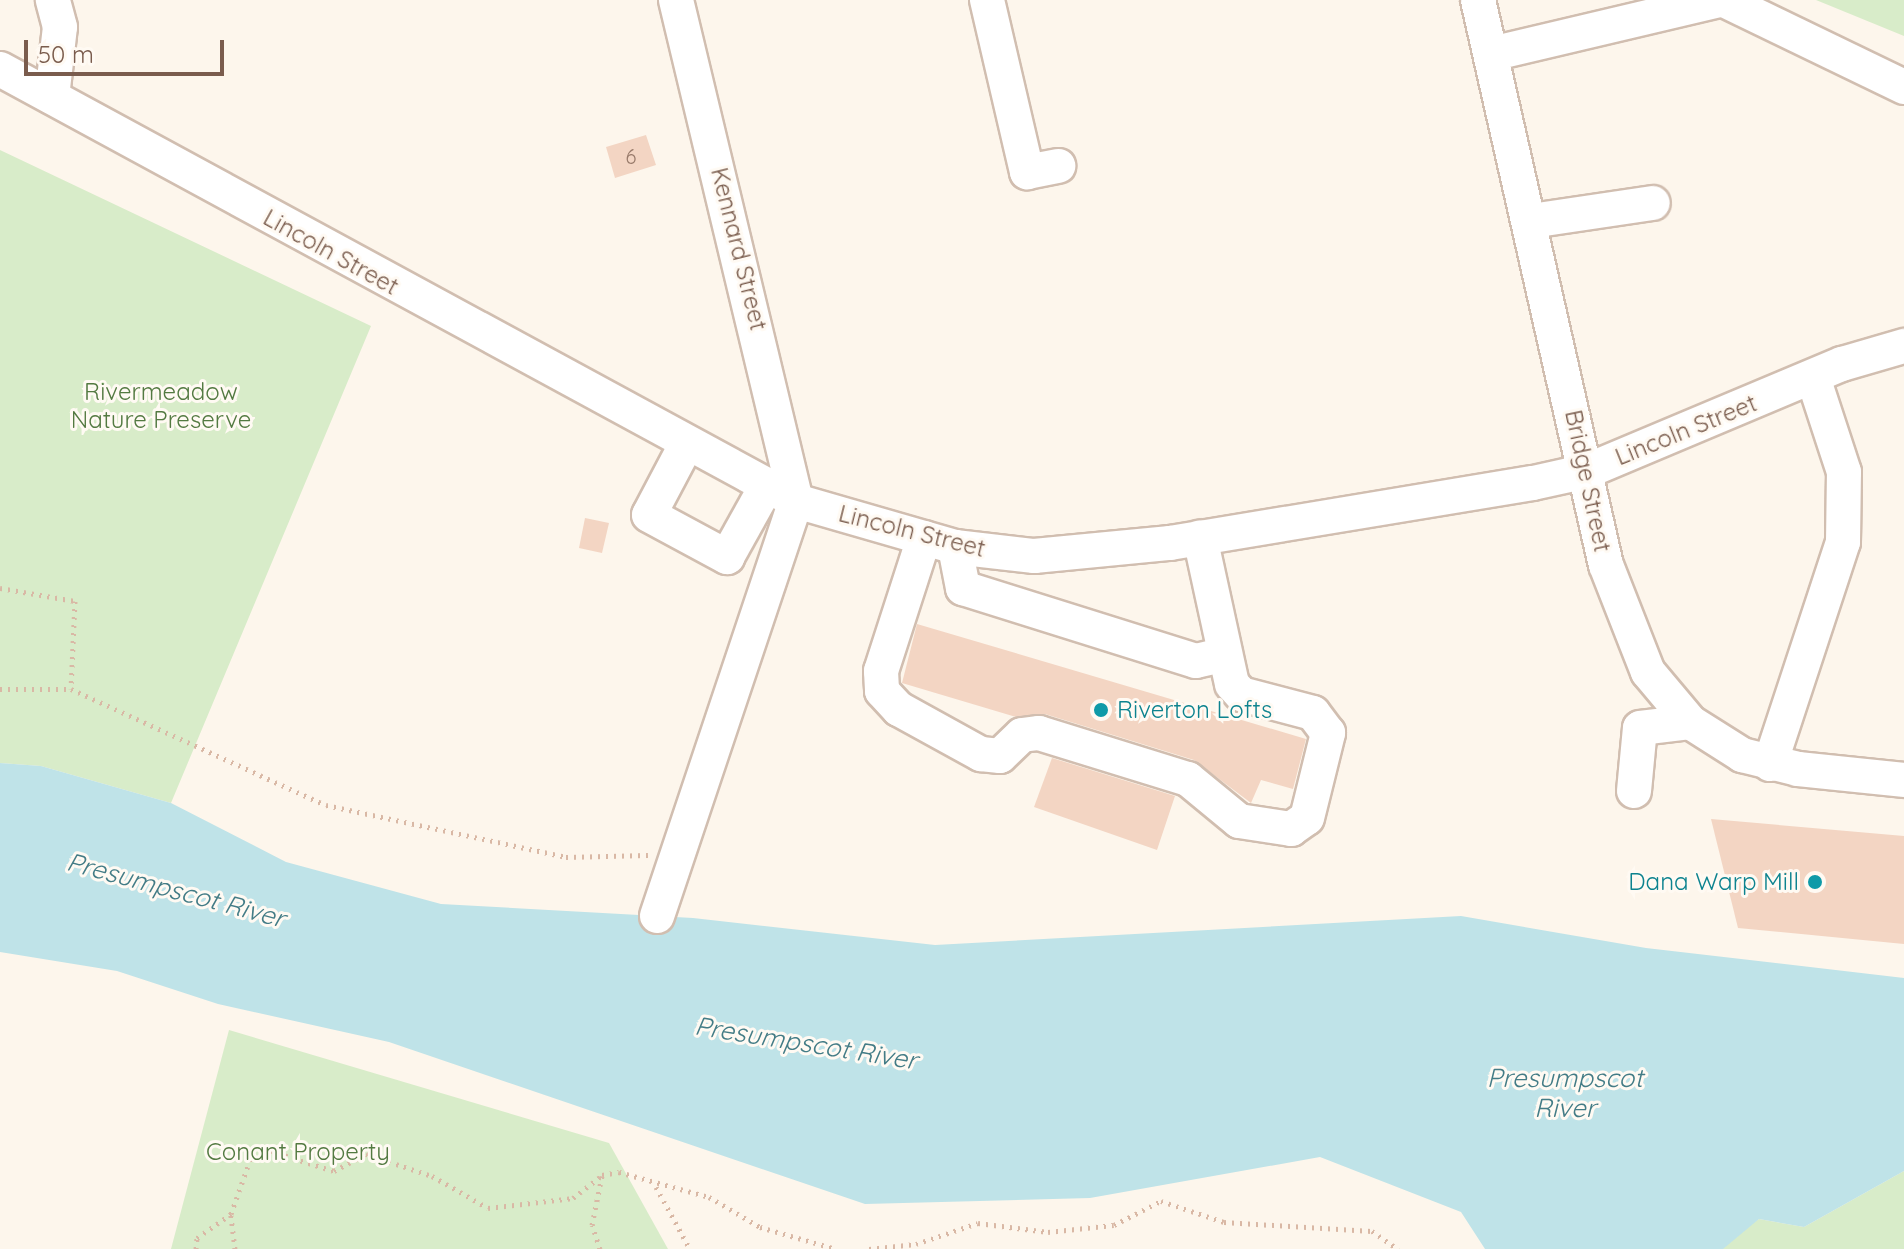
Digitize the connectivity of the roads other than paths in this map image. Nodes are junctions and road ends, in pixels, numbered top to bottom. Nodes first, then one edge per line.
1 (53, 0) edge
2 (676, 0) edge
3 (1478, 0) edge
4 (1722, 0) edge
5 (991, 1) edge
6 (1491, 54) junction
7 (0, 69) edge
8 (1904, 87) edge
9 (52, 97) junction
10 (1058, 166) dead end
11 (1653, 203) dead end
12 (1531, 221) junction
13 (1904, 346) edge
14 (1813, 377) junction
15 (687, 443) junction
16 (1587, 471) junction
17 (767, 485) junction
18 (796, 501) junction
19 (1200, 537) junction
20 (939, 542) junction
21 (1222, 655) junction
22 (1690, 722) junction
23 (1770, 764) junction
24 (1904, 780) edge
25 (1634, 791) dead end
26 (657, 916) dead end

1 - 9 street
2 - 18 street, Kennard Street
3 - 6 street, Bridge Street
4 - 6 street
4 - 8 street
5 - 10 street
6 - 12 street, Bridge Street
7 - 9 street, Lincoln Street
9 - 15 street, Lincoln Street
11 - 12 street
12 - 16 street, Bridge Street
13 - 14 street, Lincoln Street
14 - 16 street, Lincoln Street
14 - 23 street
15 - 17 street, Lincoln Street
15 - 17 street
16 - 19 street, Lincoln Street
16 - 22 street, Bridge Street
17 - 18 street, Lincoln Street
18 - 20 street, Lincoln Street
18 - 26 street
19 - 20 street, Lincoln Street
19 - 21 street
20 - 21 street
20 - 21 street
22 - 23 street, Bridge Street
22 - 25 street
23 - 24 street, Bridge Street

